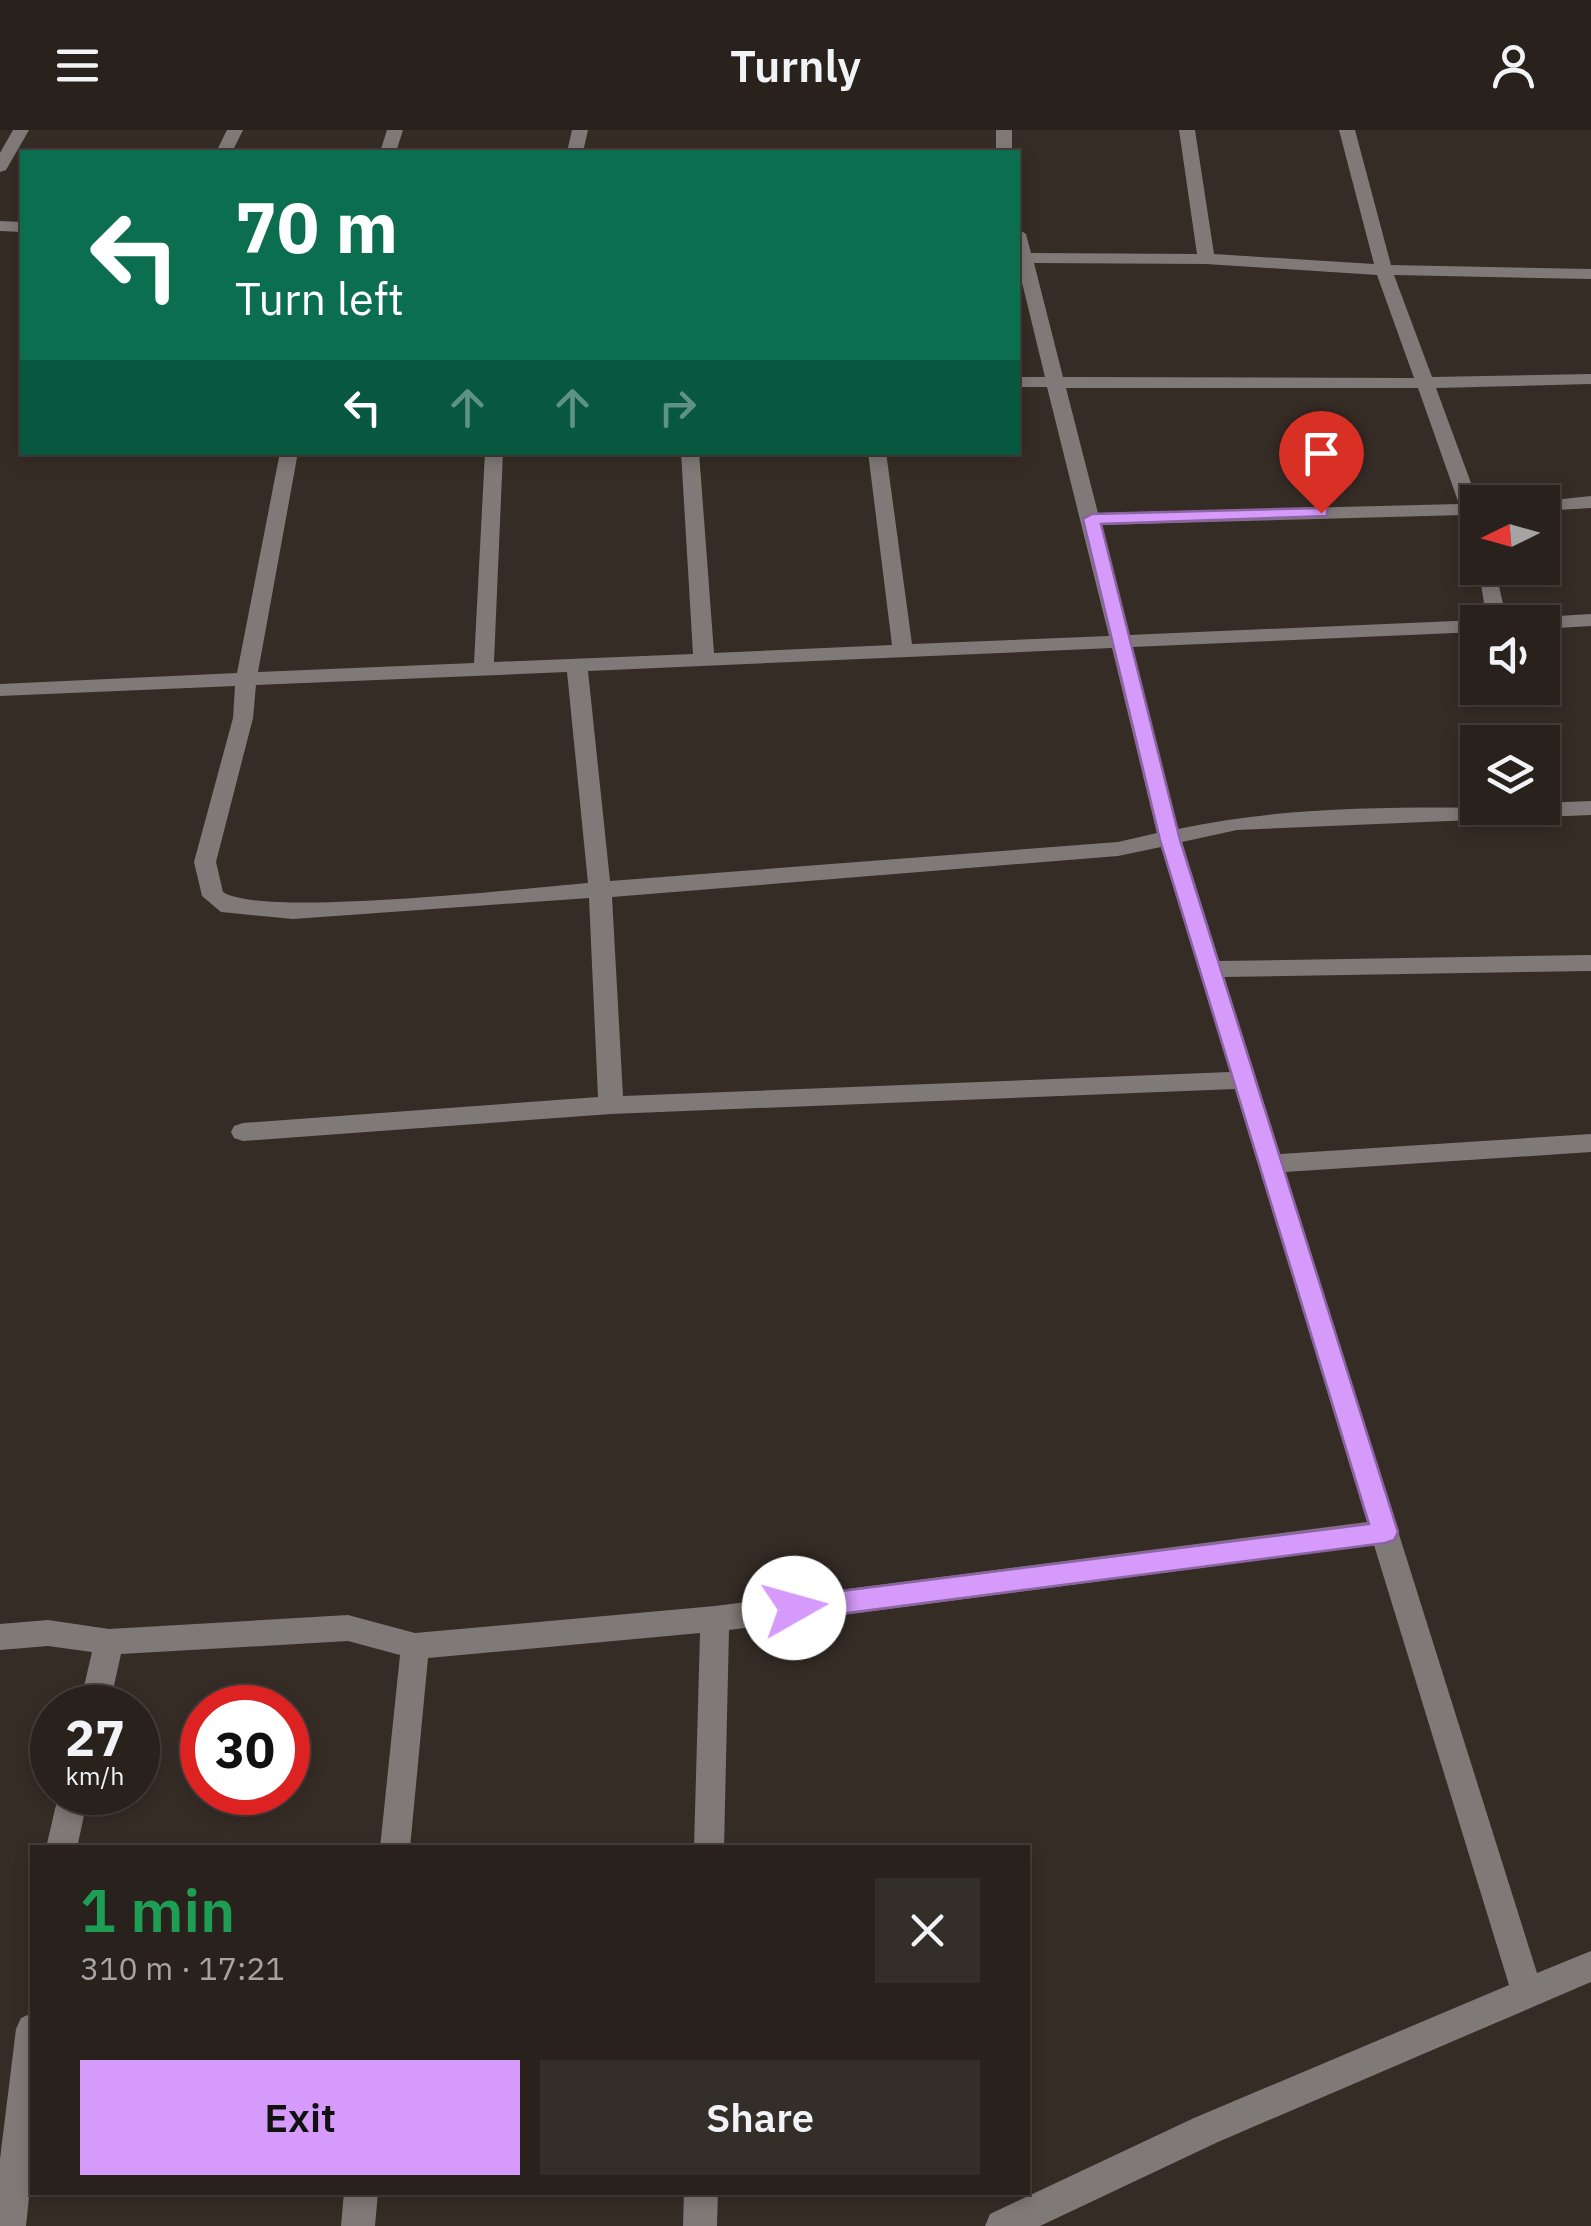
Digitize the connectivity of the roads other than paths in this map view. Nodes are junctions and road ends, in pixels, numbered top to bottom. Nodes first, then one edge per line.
1 (21, 130) edge
2 (1187, 130) edge
3 (1347, 130) edge
4 (0, 167) edge
5 (1020, 258) edge
6 (1206, 259) junction
7 (1384, 270) junction
8 (1591, 274) edge
9 (1591, 379) edge
10 (1020, 382) edge
11 (1422, 383) junction
12 (1052, 384) junction
13 (288, 455) edge
14 (494, 455) edge
15 (690, 455) edge
16 (877, 455) edge
17 (1463, 485) edge
18 (1591, 502) edge
19 (1560, 504) edge
20 (1460, 516) edge
21 (1092, 519) junction
22 (1591, 620) edge
23 (1560, 621) edge
24 (1460, 627) edge
25 (1122, 640) junction
26 (903, 652) junction
27 (704, 660) junction
28 (576, 665) junction
29 (484, 668) junction
30 (246, 680) junction
31 (0, 690) edge
32 (1591, 808) edge
33 (1170, 840) junction
34 (600, 890) junction
35 (1591, 963) edge
36 (1210, 969) junction
37 (1244, 1080) junction
38 (611, 1105) junction
39 (243, 1132) dead end
40 (1591, 1143) edge
41 (1270, 1164) junction
42 (1385, 1532) junction
43 (715, 1619) junction
44 (0, 1637) edge
45 (109, 1642) junction
46 (415, 1646) junction
47 (99, 1685) edge
48 (69, 1815) edge
49 (63, 1845) edge
50 (395, 1845) edge
51 (710, 1845) edge
52 (1591, 1966) edge
53 (1527, 1993) junction
54 (30, 2046) edge
55 (361, 2195) edge
56 (701, 2195) edge
57 (9, 2226) edge
58 (358, 2226) edge
59 (700, 2226) edge
60 (1002, 2226) edge

1 - 4 street
2 - 6 street
3 - 7 street
5 - 6 street
5 - 12 street
6 - 7 street
7 - 8 street
7 - 11 street
9 - 11 street
10 - 12 street
11 - 12 street
11 - 17 street
12 - 21 street
13 - 30 street
14 - 29 street
15 - 27 street
16 - 26 street
18 - 19 street
20 - 21 street
21 - 25 street
22 - 23 street
24 - 25 street
25 - 26 street
25 - 33 street
26 - 27 street
27 - 28 street
28 - 29 street
28 - 34 street
29 - 30 street
30 - 31 street
30 - 34 street
32 - 33 street
33 - 34 street
33 - 36 street
34 - 38 street
35 - 36 street
36 - 37 street
37 - 38 street
37 - 41 street
38 - 39 street
40 - 41 street
41 - 42 street
42 - 43 street
42 - 53 street
43 - 46 street
43 - 51 street
44 - 45 street
45 - 46 street
45 - 47 street
46 - 50 street
48 - 49 street
52 - 53 street
53 - 60 street
54 - 57 street
55 - 58 street
56 - 59 street

